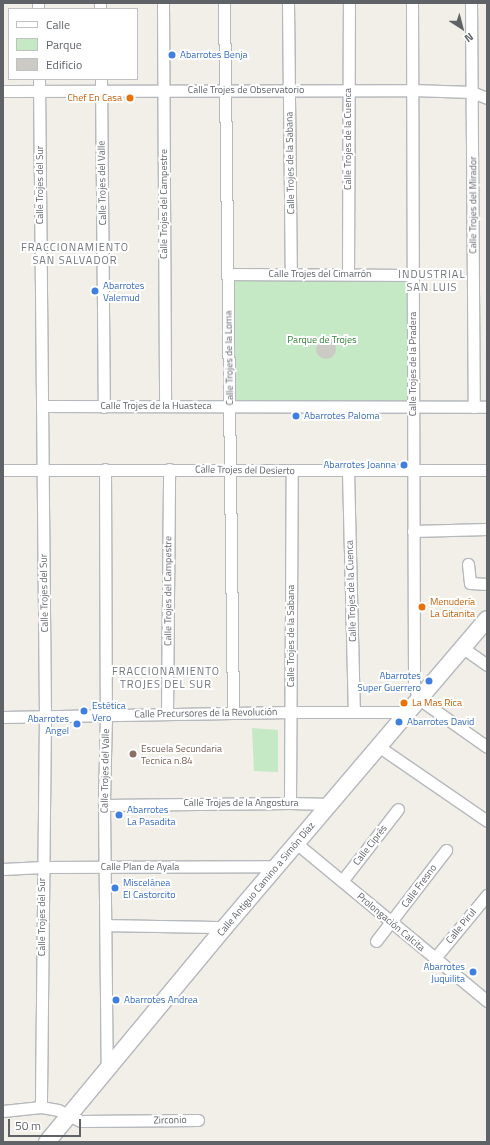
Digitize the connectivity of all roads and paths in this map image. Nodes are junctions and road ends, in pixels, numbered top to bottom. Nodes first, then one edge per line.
1 (163, 3) edge
2 (224, 3) edge
3 (288, 3) edge
4 (348, 3) edge
5 (412, 3) edge
6 (471, 3) edge
7 (101, 80) edge
8 (39, 84) edge
9 (101, 90) junction
10 (164, 90) junction
11 (225, 90) junction
12 (412, 90) junction
13 (3, 91) edge
14 (289, 91) junction
15 (348, 91) junction
16 (472, 92) junction
17 (487, 98) edge
18 (228, 274) junction
19 (291, 274) junction
20 (348, 274) junction
21 (412, 275) junction
22 (42, 406) junction
23 (165, 406) junction
24 (229, 406) junction
25 (104, 407) junction
26 (474, 407) junction
27 (487, 407) edge
28 (413, 408) junction
29 (43, 469) junction
30 (105, 469) junction
31 (169, 469) junction
32 (230, 469) junction
33 (3, 470) edge
34 (292, 470) junction
35 (413, 470) junction
36 (487, 470) edge
37 (348, 471) junction
38 (487, 529) edge
39 (413, 531) junction
40 (468, 564) dead end
41 (487, 584) edge
42 (487, 619) edge
43 (463, 648) junction
44 (487, 664) edge
45 (419, 699) junction
46 (354, 711) junction
47 (290, 712) junction
48 (408, 712) junction
49 (233, 713) junction
50 (106, 714) junction
51 (167, 714) junction
52 (45, 716) junction
53 (3, 717) edge
54 (378, 746) junction
55 (487, 747) edge
56 (290, 802) junction
57 (330, 804) junction
58 (104, 805) junction
59 (398, 809) dead end
60 (487, 821) edge
61 (296, 843) junction
62 (446, 850) dead end
63 (277, 866) junction
64 (43, 867) junction
65 (105, 867) junction
66 (3, 869) edge
67 (342, 881) junction
68 (487, 894) edge
69 (392, 922) junction
70 (106, 925) junction
71 (225, 927) junction
72 (376, 942) dead end
73 (435, 958) junction
74 (486, 997) edge
75 (107, 1072) junction
76 (41, 1108) junction
77 (3, 1111) edge
78 (71, 1115) junction
79 (198, 1120) dead end
80 (47, 1142) edge

1 - 10 street, Calle Trojes del Campestre
2 - 11 street, Calle Trojes de la Loma
3 - 14 street, Calle Trojes de la Sabana
4 - 15 street, Calle Trojes de la Cuenca
5 - 12 street, Calle Trojes de la Pradera
6 - 16 street, Calle Trojes del Mirador
7 - 9 street, Calle Trojes del Valle
8 - 9 street, Calle Trojes de Observatorio
8 - 13 street, Calle Trojes de Observatorio
8 - 22 street, Calle Trojes del Sur
9 - 10 street, Calle Trojes de Observatorio
9 - 25 street, Calle Trojes del Valle
10 - 11 street, Calle Trojes de Observatorio
10 - 23 street, Calle Trojes del Campestre
11 - 14 street, Calle Trojes de Observatorio
11 - 18 street, Calle Trojes de la Loma
12 - 15 street, Calle Trojes de Observatorio
12 - 16 street, Calle Trojes de Observatorio
12 - 21 street, Calle Trojes de la Pradera
14 - 15 street, Calle Trojes de Observatorio
14 - 19 street, Calle Trojes de la Sabana
15 - 20 street, Calle Trojes de la Cuenca
16 - 17 street, Calle Trojes de Observatorio
16 - 26 street, Calle Trojes del Mirador
18 - 19 street, Calle Trojes del Cimarrón
18 - 24 street, Calle Trojes de la Loma
19 - 20 street, Calle Trojes del Cimarrón
20 - 21 street, Calle Trojes del Cimarrón
21 - 28 street, Calle Trojes de la Pradera
22 - 25 street, Calle Trojes de la Huasteca
22 - 29 street, Calle Trojes del Sur
23 - 24 street, Calle Trojes de la Huasteca
23 - 25 street, Calle Trojes de la Huasteca
24 - 28 street, Calle Trojes de la Huasteca
24 - 32 street, Calle Trojes de la Loma
26 - 27 street, Calle Trojes de la Huasteca
26 - 28 street, Calle Trojes de la Huasteca
28 - 35 street, Calle Trojes de la Pradera
29 - 30 street, Calle Trojes del Desierto
29 - 33 street, Calle Trojes del Desierto
29 - 52 street, Calle Trojes del Sur
30 - 31 street, Calle Trojes del Desierto
30 - 50 street, Calle Trojes del Valle
31 - 32 street, Calle Trojes del Desierto
31 - 51 street, Calle Trojes del Campestre
32 - 34 street, Calle Trojes del Desierto
32 - 49 street, Calle Trojes de la Loma
34 - 37 street, Calle Trojes del Desierto
34 - 47 street, Calle Trojes de la Sabana
35 - 36 street, Calle Trojes del Desierto
35 - 37 street, Calle Trojes del Desierto
35 - 39 street, Calle Trojes de la Pradera
37 - 46 street, Calle Trojes de la Cuenca
38 - 39 street
39 - 45 street, Calle Trojes de la Pradera
40 - 41 street
42 - 43 main road, Calle Antiguo Camino a Simón Díaz
43 - 44 street
43 - 45 main road, Calle Antiguo Camino a Simón Díaz
45 - 48 main road, Calle Antiguo Camino a Simón Díaz
45 - 55 street
46 - 47 street, Calle Precursores de la Revolución
46 - 48 street, Calle Precursores de la Revolución
47 - 49 street, Calle Precursores de la Revolución
47 - 56 street, Calle Trojes de la Sabana
48 - 54 main road, Calle Antiguo Camino a Simón Díaz
49 - 51 street, Calle Precursores de la Revolución
50 - 51 street, Calle Precursores de la Revolución
50 - 52 street, Calle Precursores de la Revolución
50 - 58 street, Calle Trojes del Valle
52 - 53 street, Calle Precursores de la Revolución
52 - 64 street, Calle Trojes del Sur
54 - 57 main road, Calle Antiguo Camino a Simón Díaz
54 - 60 street
56 - 57 street, Calle Trojes de la Angostura
56 - 58 street, Calle Trojes de la Angostura
57 - 61 main road, Calle Antiguo Camino a Simón Díaz
58 - 65 street, Calle Trojes del Valle
59 - 67 street, Calle Ciprés
61 - 63 main road, Calle Antiguo Camino a Simón Díaz
61 - 67 street, Prolongación Calcita
62 - 69 street, Calle Fresno
63 - 65 street, Calle Plan de Ayala
63 - 71 main road, Calle Antiguo Camino a Simón Díaz
64 - 65 street, Calle Plan de Ayala
64 - 66 street, Calle Plan de Ayala
64 - 76 street, Calle Trojes del Sur
65 - 70 street, Calle Trojes del Valle
67 - 69 street, Prolongación Calcita
68 - 73 street, Calle Pirul
69 - 72 street, Calle Fresno
69 - 73 street, Prolongación Calcita
70 - 71 street
70 - 75 street, Calle Trojes del Valle
71 - 75 main road, Calle Antiguo Camino a Simón Díaz
73 - 74 street, Prolongación Calcita
75 - 78 main road, Calle Antiguo Camino a Simón Díaz
76 - 77 street, Zirconio
76 - 78 street, Zirconio
78 - 79 street, Zirconio
78 - 80 main road, Calle Antiguo Camino a Simón Díaz

